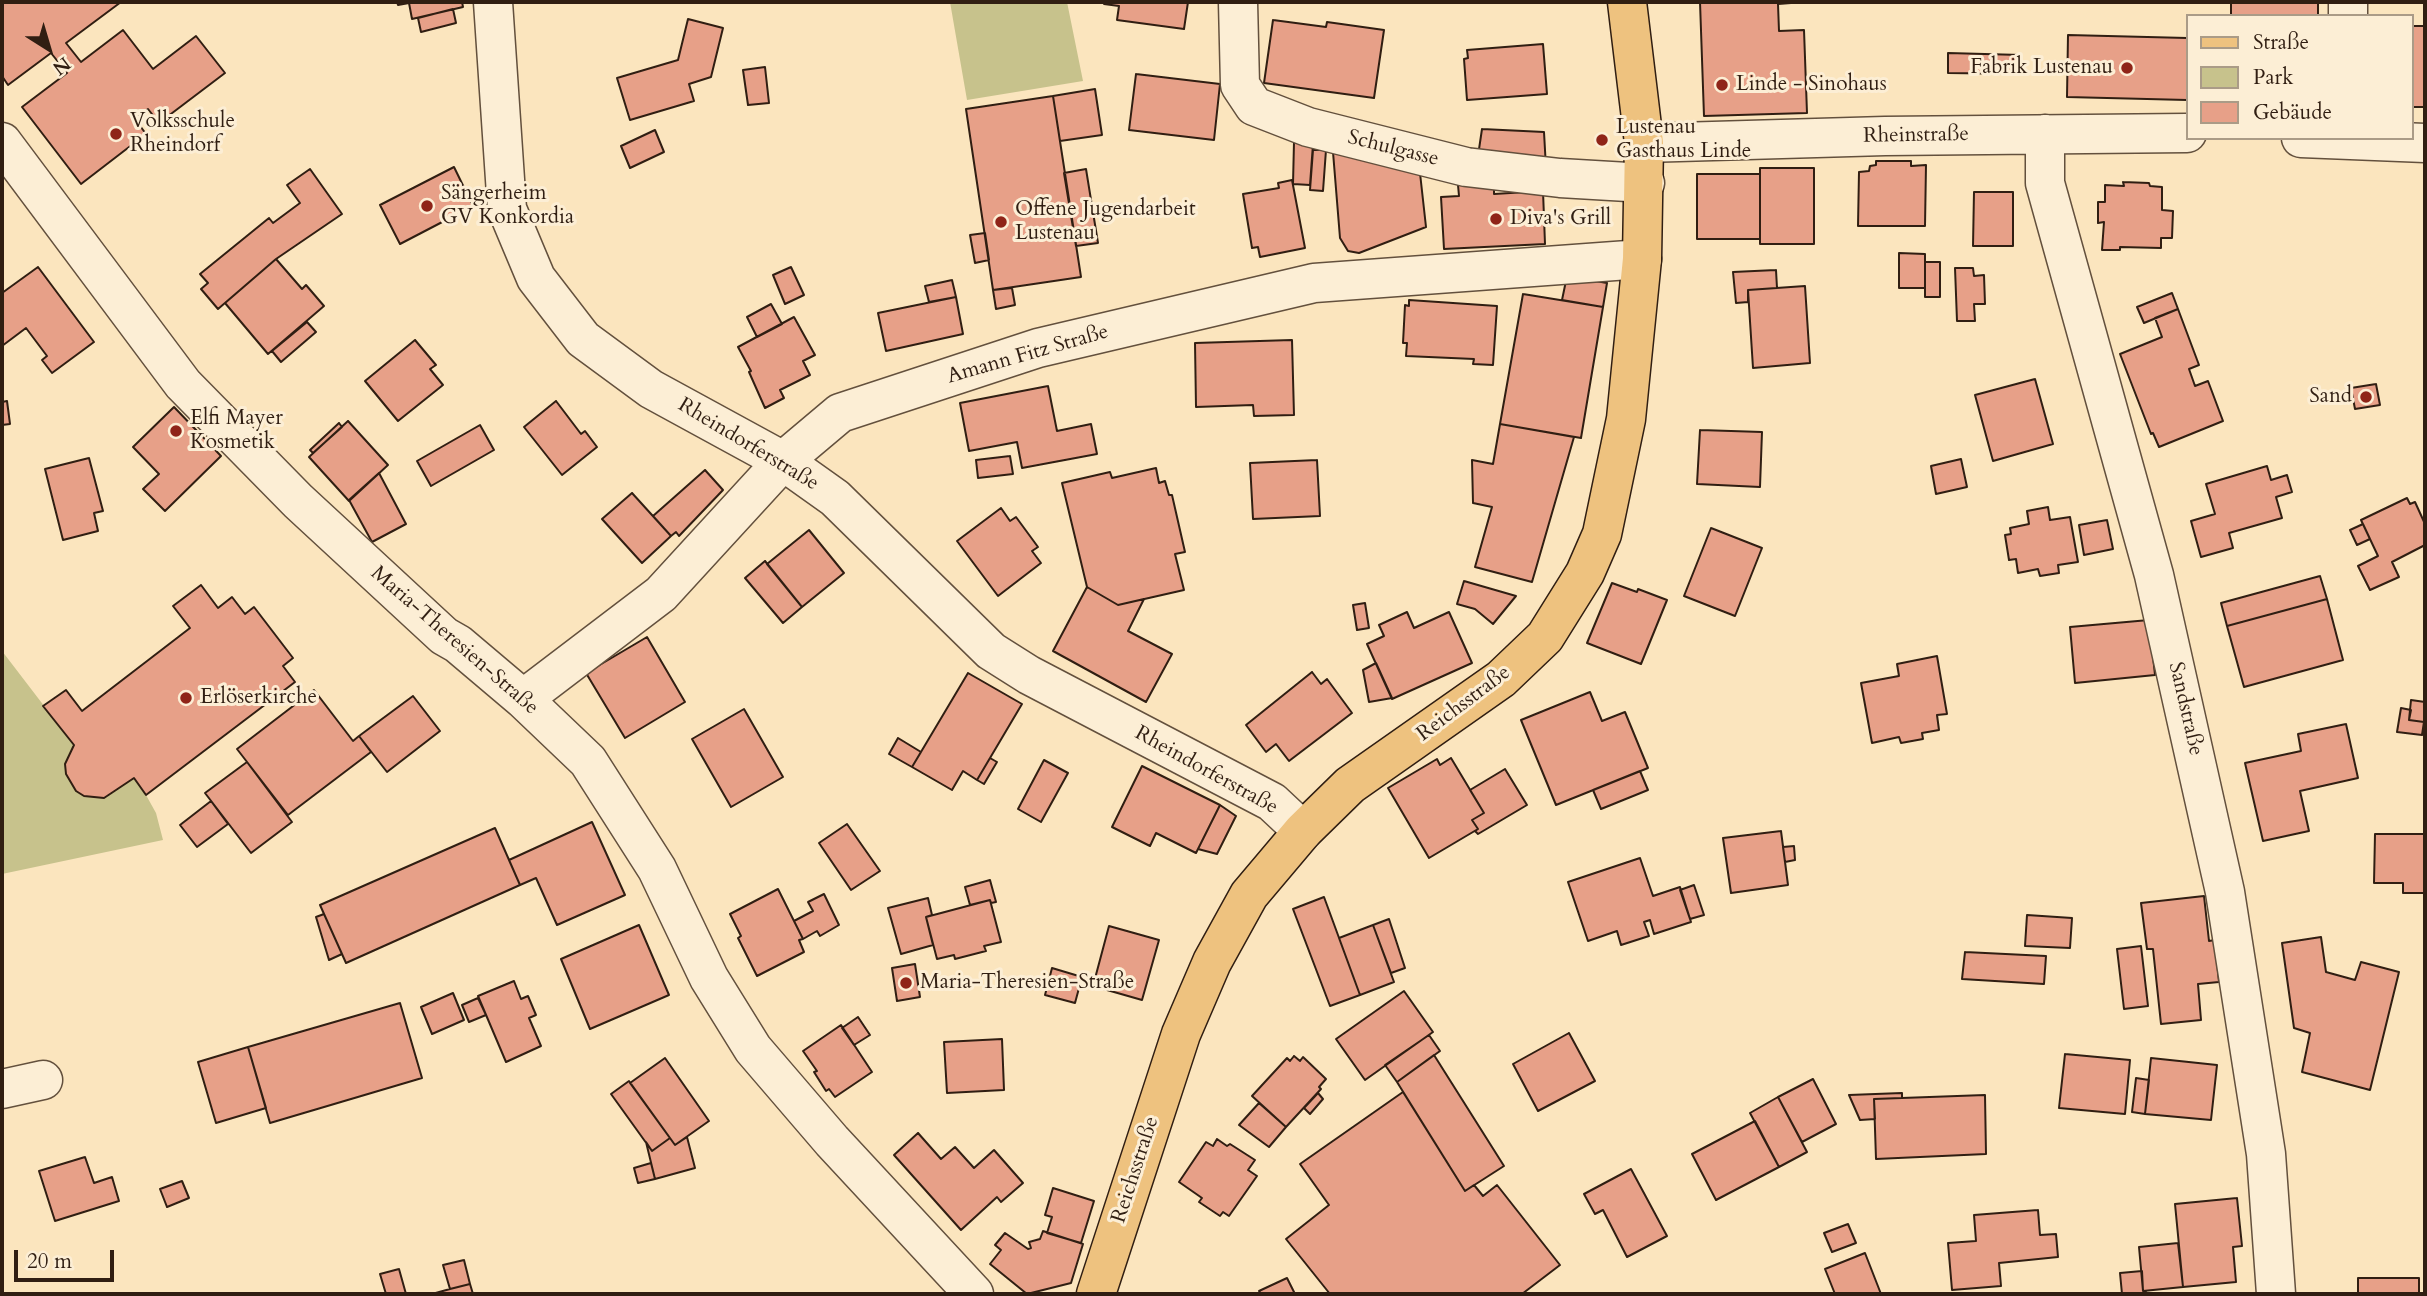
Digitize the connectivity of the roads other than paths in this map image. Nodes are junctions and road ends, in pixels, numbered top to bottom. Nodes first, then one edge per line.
1 (493, 2) edge
2 (1238, 2) edge
3 (1627, 2) edge
4 (2186, 133) edge
5 (2045, 134) junction
6 (2345, 140) edge
7 (2, 142) edge
8 (1644, 143) junction
9 (2425, 143) edge
10 (1645, 183) junction
11 (1642, 259) junction
12 (783, 461) junction
13 (523, 699) junction
14 (1303, 831) junction
15 (43, 1080) dead end
16 (2, 1089) edge
17 (974, 1294) edge
18 (1096, 1294) edge
19 (2276, 1294) edge

1 - 12 street, Rheindorferstraße
2 - 10 street, Schulgasse
3 - 8 main road, Reichsstraße
4 - 5 street, Rheinstraße
5 - 8 street, Rheinstraße
5 - 19 street, Sandstraße
6 - 9 street
7 - 13 street, Maria-Theresien-Straße
8 - 10 main road, Reichsstraße
10 - 11 main road, Reichsstraße
11 - 12 street, Amann Fitz Straße
11 - 14 main road, Reichsstraße
12 - 13 street, Amann Fitz Straße
12 - 14 street, Rheindorferstraße
13 - 17 street, Maria-Theresien-Straße
14 - 18 main road, Reichsstraße
15 - 16 street

